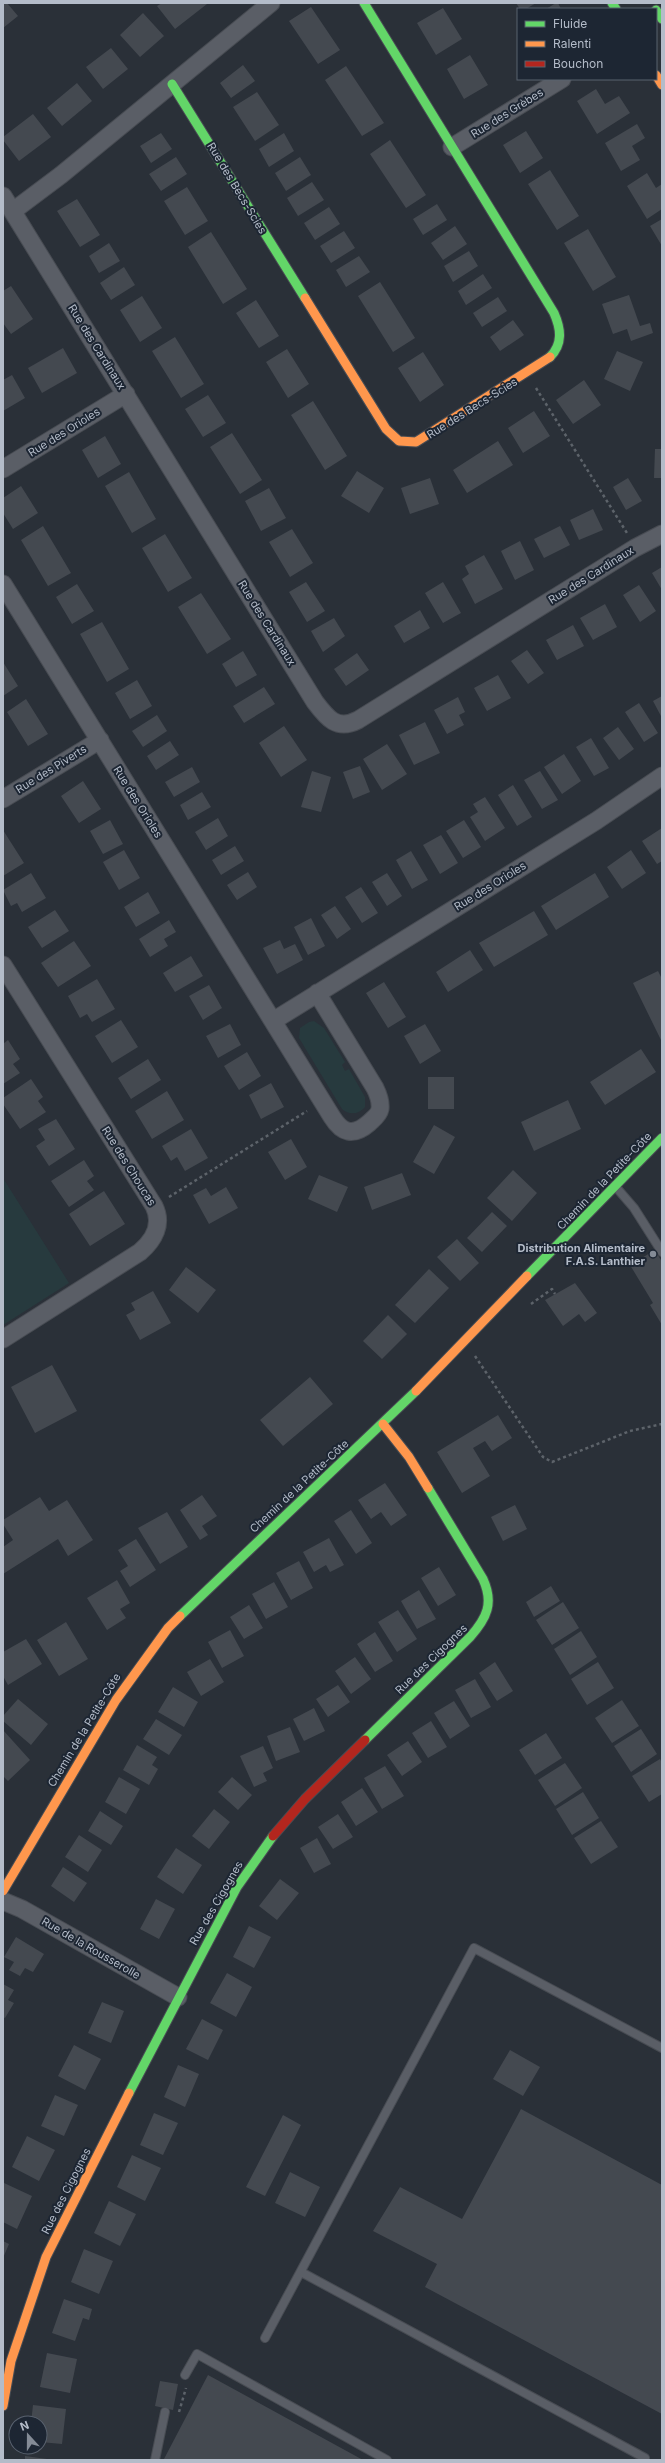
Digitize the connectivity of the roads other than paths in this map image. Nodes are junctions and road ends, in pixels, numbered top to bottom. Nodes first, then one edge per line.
1 (271, 3) edge
2 (364, 3) edge
3 (560, 80) edge
4 (172, 84) junction
5 (452, 147) junction
6 (3, 196) edge
7 (13, 211) junction
8 (126, 394) junction
9 (3, 469) edge
10 (662, 534) edge
11 (3, 584) edge
12 (100, 740) junction
13 (662, 776) edge
14 (3, 799) edge
15 (3, 964) edge
16 (317, 993) junction
17 (273, 1021) junction
18 (662, 1138) edge
19 (615, 1186) junction
20 (662, 1252) edge
21 (3, 1339) edge
22 (383, 1424) junction
23 (3, 1891) edge
24 (3, 1901) edge
25 (178, 1997) junction
26 (662, 2048) edge
27 (301, 2272) junction
28 (265, 2338) dead end
29 (185, 2375) road end
30 (3, 2406) edge
31 (165, 2412) road end
32 (645, 2458) dead end
33 (155, 2460) edge
34 (387, 2460) edge

1 - 4 street
2 - 5 street, Rue des Becs-Scies
3 - 5 street, Rue des Grèbes
4 - 5 street, Rue des Becs-Scies
4 - 7 street
6 - 7 street, Rue des Cardinaux
7 - 8 street, Rue des Cardinaux
8 - 9 street, Rue des Orioles
8 - 10 street, Rue des Cardinaux
11 - 12 street, Rue des Orioles
12 - 14 street, Rue des Piverts
12 - 17 street, Rue des Orioles
13 - 16 street, Rue des Orioles
15 - 21 street, Rue des Choucas
16 - 17 street, Rue des Orioles
16 - 17 street, Rue des Orioles
18 - 19 street, Chemin de la Petite-Côte
19 - 20 lane
19 - 22 street, Chemin de la Petite-Côte
22 - 23 street, Chemin de la Petite-Côte
22 - 25 street, Rue des Cigognes
24 - 25 street, Rue de la Rousserolle
25 - 30 street, Rue des Cigognes
26 - 27 lane
27 - 28 lane
27 - 32 lane
29 - 34 lane
31 - 33 lane

